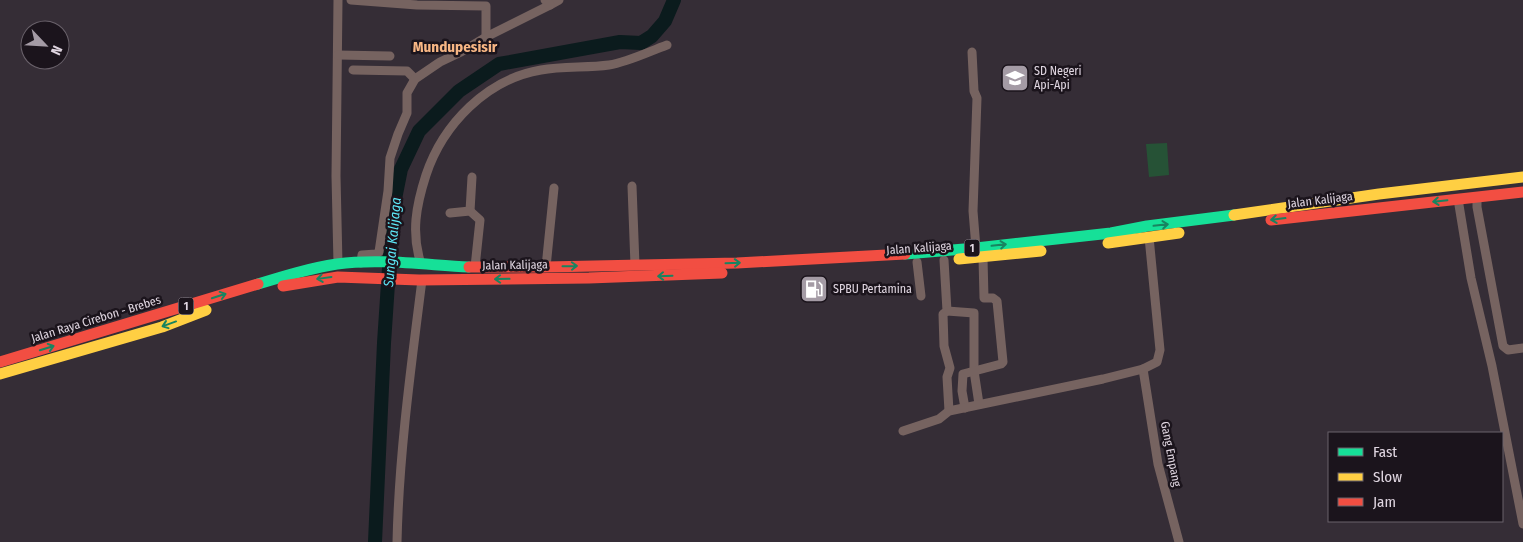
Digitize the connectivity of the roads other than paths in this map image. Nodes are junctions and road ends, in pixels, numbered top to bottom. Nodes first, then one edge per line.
1 (338, 0) edge
2 (351, 0) edge
3 (559, 0) edge
4 (547, 2) edge
5 (486, 37) junction
6 (666, 45) dead end
7 (972, 52) dead end
8 (338, 54) junction
9 (390, 56) dead end
10 (353, 70) dead end
11 (415, 78) junction
12 (472, 176) dead end
13 (1523, 177) edge
14 (1503, 180) junction
15 (632, 186) dead end
16 (554, 188) dead end
17 (1523, 192) edge
18 (1506, 194) junction
19 (1477, 197) junction
20 (1458, 199) junction
21 (470, 211) junction
22 (450, 213) dead end
23 (1149, 237) junction
24 (976, 248) junction
25 (983, 258) junction
26 (944, 260) junction
27 (374, 262) joint
28 (918, 262) junction
29 (361, 263) junction
30 (338, 264) junction
31 (419, 264) junction
32 (635, 265) junction
33 (475, 266) junction
34 (546, 266) junction
35 (373, 278) joint
36 (421, 280) junction
37 (922, 296) dead end
38 (947, 311) junction
39 (1523, 348) edge
40 (0, 362) edge
41 (1144, 369) junction
42 (974, 371) junction
43 (0, 374) edge
44 (979, 404) junction
45 (965, 408) junction
46 (949, 411) junction
47 (904, 431) dead end
48 (1523, 524) edge
49 (398, 542) edge
50 (1180, 542) edge

1 - 8 street
2 - 5 street
3 - 4 street
4 - 5 street
5 - 11 street
6 - 31 street
7 - 24 street
8 - 9 street
8 - 30 street
10 - 11 street
11 - 29 street
12 - 21 street
13 - 14 highway, Jalan Kalijaga / 1
14 - 18 highway
24 -> 14 highway, Jalan Kalijaga / 1
15 - 32 street
16 - 34 street
17 - 18 highway, Jalan Kalijaga / 1
18 - 19 highway, Jalan Kalijaga / 1
19 - 20 highway, Jalan Kalijaga / 1
19 - 39 street
20 -> 23 highway, Jalan Kalijaga / 1
20 - 48 street
21 - 22 street
21 - 33 street
23 - 25 highway, Jalan Kalijaga / 1
23 - 41 street
32 -> 24 highway, Jalan Kalijaga / 1
25 - 26 highway, Jalan Kalijaga / 1
25 - 42 street
26 - 28 highway, Jalan Kalijaga / 1
26 - 38 street
27 - 29 highway, Jalan Raya Cirebon - Brebes / 1
27 - 31 highway, Jalan Kalijaga / 1
28 -> 36 highway, Jalan Kalijaga / 1
28 - 37 street
29 - 30 highway, Jalan Raya Cirebon - Brebes / 1
40 -> 30 highway, Jalan Raya Cirebon - Brebes / 1
31 - 33 highway, Jalan Kalijaga / 1
34 -> 32 highway, Jalan Kalijaga / 1
33 - 34 highway, Jalan Kalijaga / 1
35 - 36 highway, Jalan Kalijaga / 1
35 -> 43 highway, Jalan Raya Cirebon - Brebes / 1
36 - 49 street
38 - 42 street
38 - 46 street
41 - 44 street
41 - 50 street, Gang Empang
42 - 44 street
42 - 45 street
44 - 45 street
45 - 46 street
46 - 47 street

